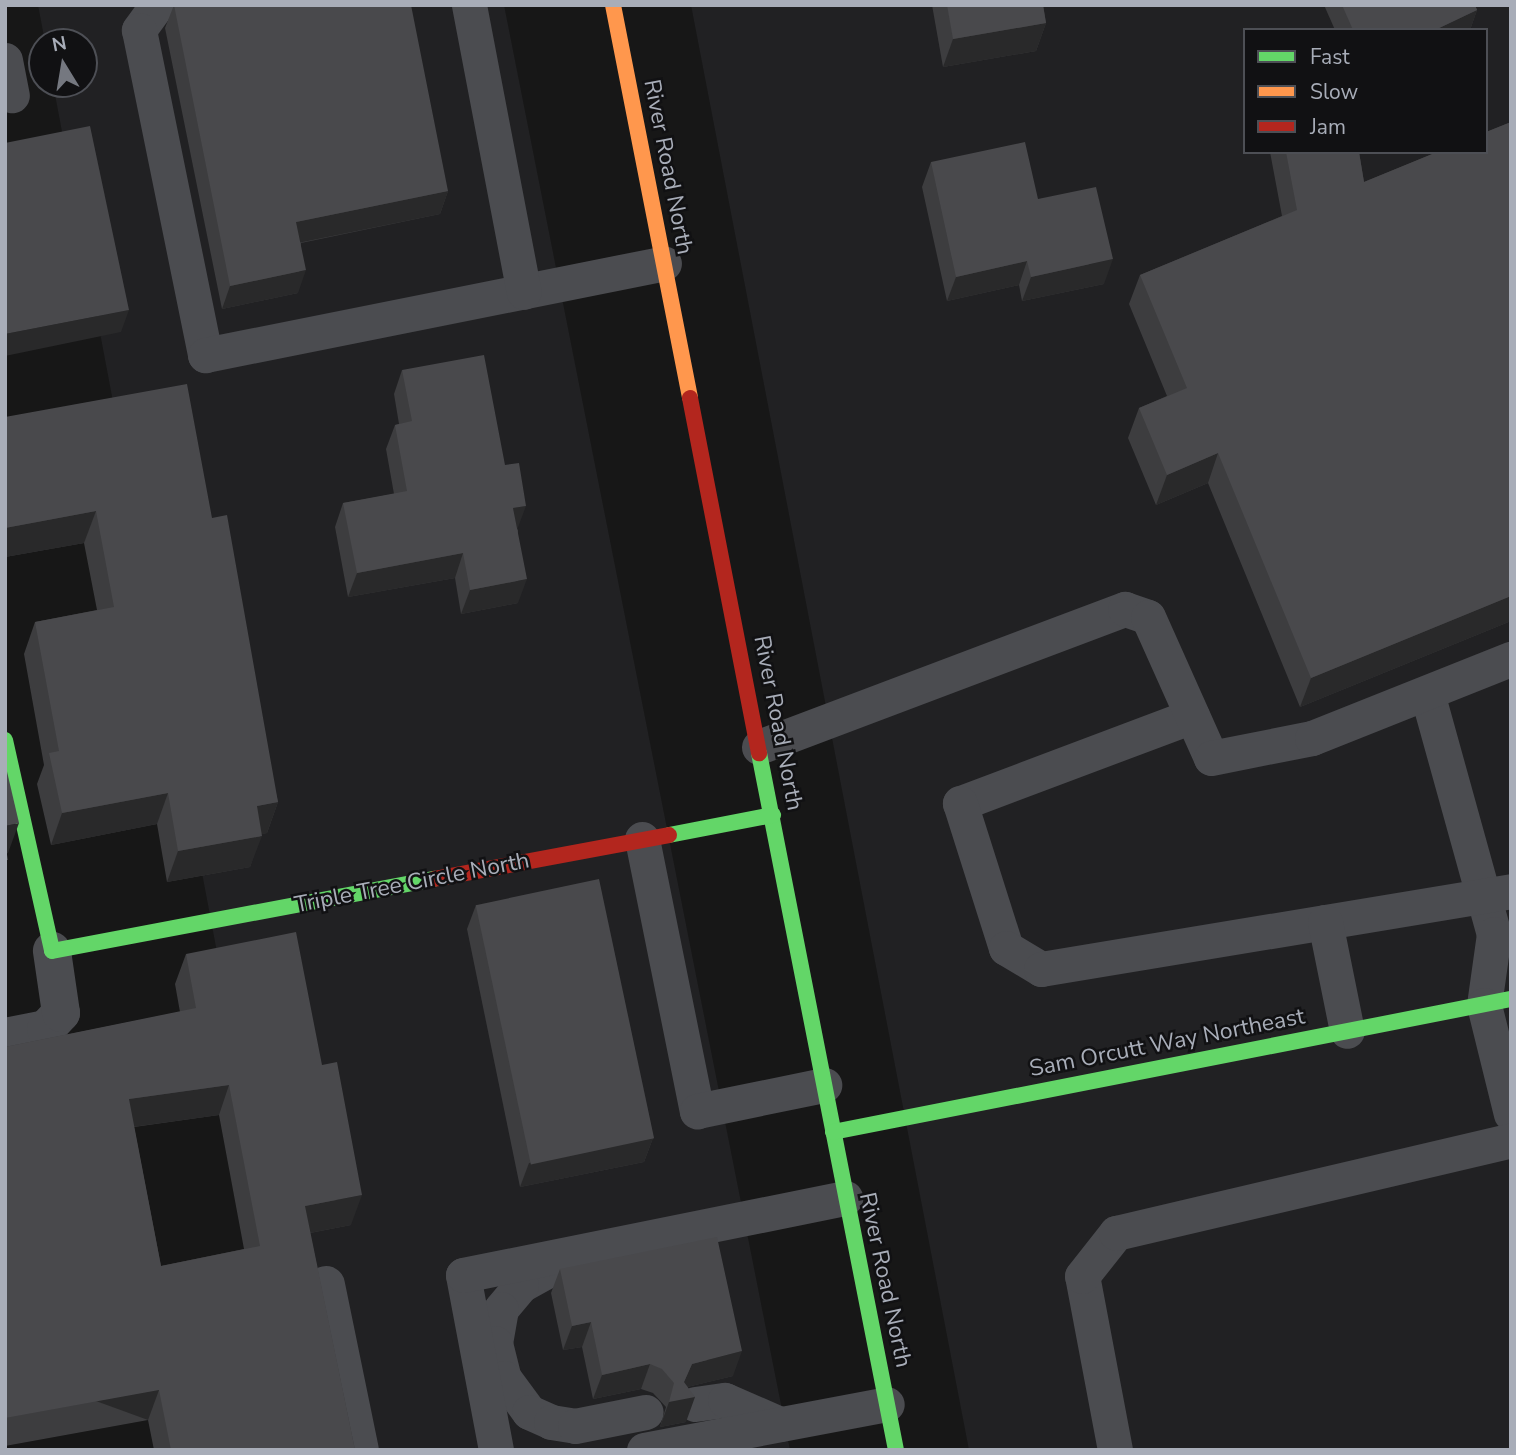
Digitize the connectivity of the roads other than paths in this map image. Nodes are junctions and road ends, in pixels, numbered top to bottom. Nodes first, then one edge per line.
1 (157, 5) edge
2 (469, 5) edge
3 (612, 5) edge
4 (5, 60) edge
5 (12, 95) dead end
6 (664, 263) junction
7 (524, 292) junction
8 (1511, 659) edge
9 (1427, 693) junction
10 (1192, 716) junction
11 (5, 740) edge
12 (760, 747) junction
13 (773, 815) junction
14 (642, 839) junction
15 (1498, 893) edge
16 (1325, 922) junction
17 (52, 951) junction
18 (1497, 1002) edge
19 (1347, 1031) junction
20 (5, 1037) edge
21 (824, 1086) junction
22 (1511, 1114) edge
23 (833, 1132) junction
24 (1511, 1140) edge
25 (845, 1198) junction
26 (584, 1248) junction
27 (326, 1285) dead end
28 (695, 1404) edge
29 (887, 1404) junction
30 (646, 1412) dead end
31 (779, 1424) junction
32 (360, 1450) edge
33 (496, 1450) edge
34 (643, 1450) edge
35 (896, 1450) edge
36 (1115, 1450) edge

1 - 7 lane
2 - 7 lane
3 - 6 street, River Road North
4 - 5 lane
6 - 7 lane
6 - 12 street, River Road North
8 - 9 lane
9 - 10 lane
9 - 15 lane
10 - 12 lane
10 - 16 lane
11 - 17 street
12 - 13 street, River Road North
13 - 14 street, Triple Tree Circle North
13 - 21 street, River Road North
14 - 17 street, Triple Tree Circle North
14 - 21 lane
15 - 16 lane
15 - 18 lane
16 - 19 lane
17 - 20 street
18 - 19 street, Sam Orcutt Way Northeast
18 - 22 lane
19 - 23 street, Sam Orcutt Way Northeast
21 - 23 street, River Road North
23 - 25 street, River Road North
24 - 36 lane
25 - 26 lane
25 - 29 street, River Road North
26 - 30 lane
26 - 33 lane
27 - 32 street
28 - 31 lane
29 - 31 lane
29 - 35 street, River Road North
31 - 34 lane

